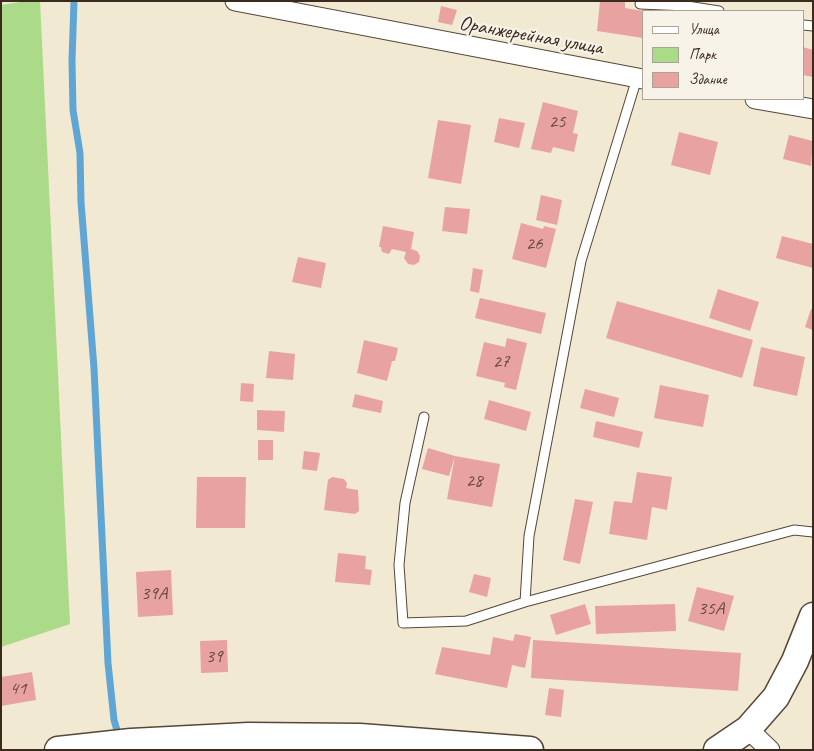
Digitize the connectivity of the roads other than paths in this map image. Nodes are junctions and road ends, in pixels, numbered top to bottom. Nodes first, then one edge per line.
1 (236, 1) edge
2 (640, 4) dead end
3 (713, 10) edge
4 (640, 78) edge
5 (761, 100) edge
6 (813, 109) edge
7 (424, 417) dead end
8 (813, 532) edge
9 (525, 602) junction
10 (813, 616) edge
11 (748, 729) junction
12 (58, 750) edge
13 (530, 750) edge
14 (717, 750) edge
15 (770, 750) edge

1 - 4 street, Оранжерейная улица
2 - 3 lane
4 - 9 lane
5 - 6 street
7 - 9 lane
8 - 9 lane
10 - 11 main road
11 - 14 main road
11 - 15 street
12 - 13 main road

